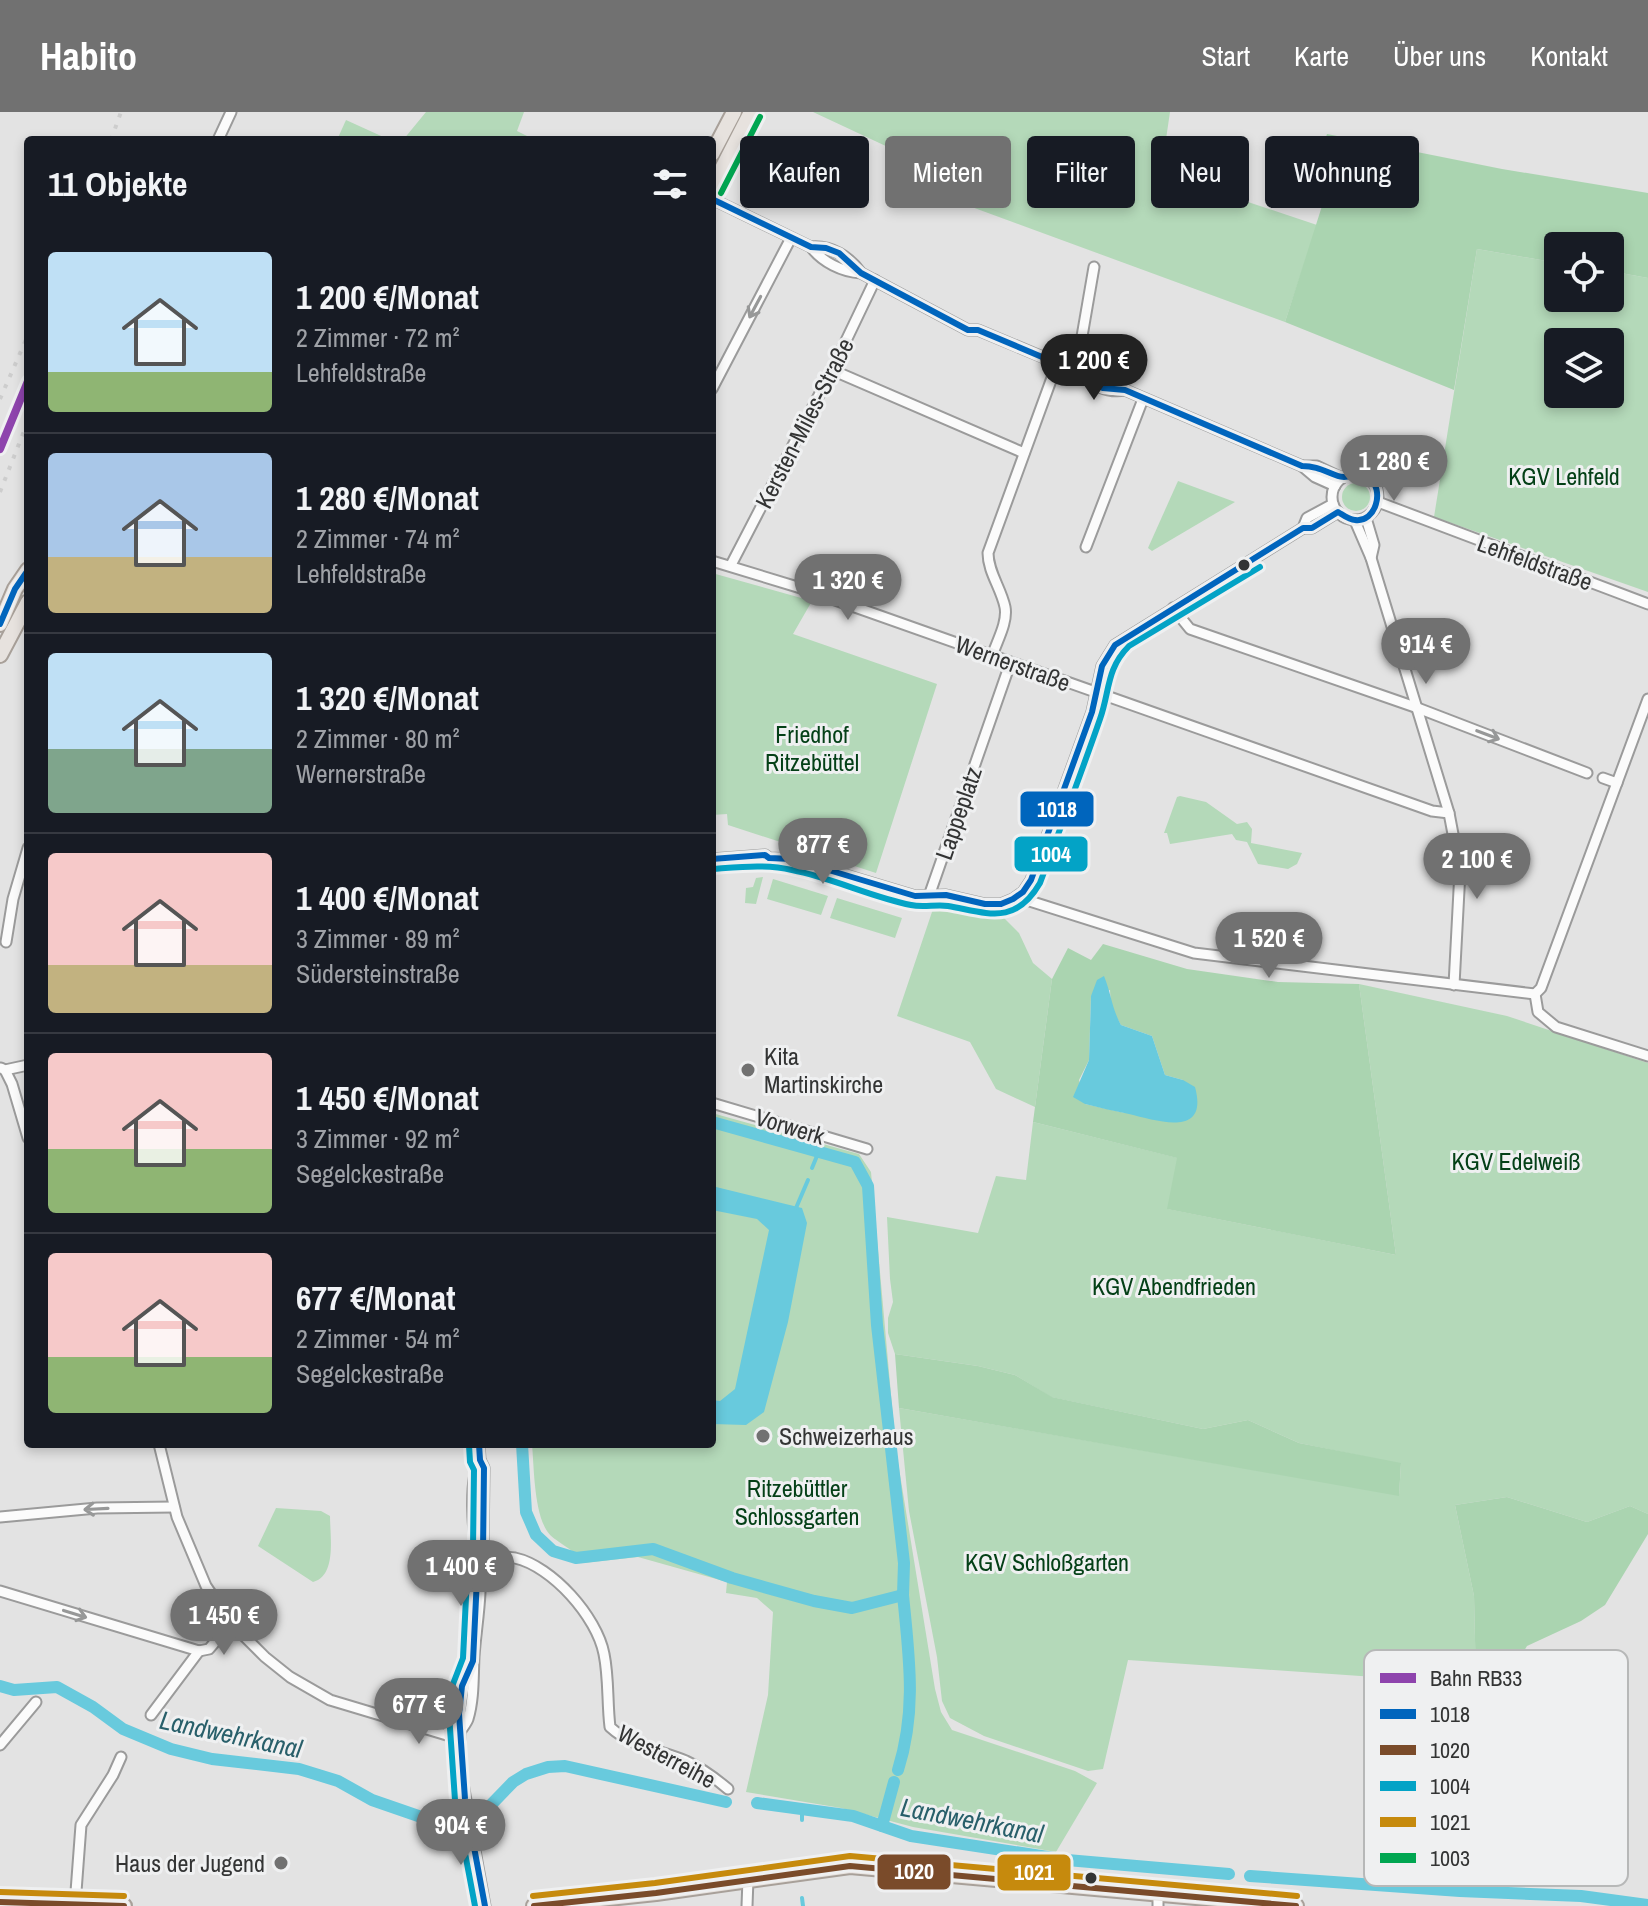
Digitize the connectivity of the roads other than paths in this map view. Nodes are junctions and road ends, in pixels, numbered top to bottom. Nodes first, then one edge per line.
1 (231, 112) edge
2 (734, 112) edge
3 (751, 112) edge
4 (220, 136) edge
5 (716, 146) edge
6 (716, 180) edge
7 (716, 201) edge
8 (791, 238) junction
9 (1094, 267) dead end
10 (875, 280) junction
11 (1057, 364) junction
12 (832, 370) junction
13 (1076, 371) junction
14 (716, 381) edge
15 (1143, 399) junction
16 (1024, 453) junction
17 (1338, 482) junction
18 (1378, 502) junction
19 (1335, 508) junction
20 (1366, 518) junction
21 (1355, 521) junction
22 (1086, 547) dead end
23 (1371, 558) junction
24 (716, 562) edge
25 (731, 565) junction
26 (24, 576) edge
27 (1648, 604) edge
28 (1173, 608) junction
29 (24, 610) edge
30 (0, 624) edge
31 (0, 655) edge
32 (992, 656) junction
33 (1010, 664) junction
34 (1096, 694) junction
35 (1648, 699) edge
36 (1415, 707) junction
37 (1587, 773) dead end
38 (1603, 778) dead end
39 (1617, 783) junction
40 (1449, 813) junction
41 (716, 859) edge
42 (24, 862) edge
43 (929, 896) junction
44 (1017, 897) junction
45 (6, 942) dead end
46 (1454, 985) junction
47 (1535, 994) junction
48 (1648, 1056) edge
49 (24, 1066) edge
50 (2, 1069) edge
51 (716, 1104) edge
52 (24, 1124) edge
53 (867, 1149) dead end
54 (160, 1448) edge
55 (479, 1448) edge
56 (174, 1507) junction
57 (0, 1517) edge
58 (478, 1557) junction
59 (0, 1591) edge
60 (231, 1623) junction
61 (199, 1651) junction
62 (36, 1702) dead end
63 (151, 1715) dead end
64 (461, 1734) junction
65 (0, 1745) edge
66 (121, 1757) dead end
67 (728, 1789) dead end
68 (748, 1879) junction
69 (1158, 1900) edge
70 (0, 1902) edge
71 (75, 1905) edge
72 (124, 1906) edge
73 (485, 1906) edge
74 (534, 1906) edge
75 (747, 1906) edge
76 (1296, 1906) edge

1 - 4 street
2 - 5 main road
3 - 6 main road
7 - 8 street
8 - 10 street
8 -> 14 street
9 - 13 street
10 - 11 street
10 - 12 street, Kersten-Miles-Straße
11 - 13 street
11 - 16 street
12 - 16 street
12 - 25 street, Kersten-Miles-Straße
13 - 15 street
15 - 17 street
15 - 22 street
16 - 32 street
17 - 18 street
17 - 19 street
18 - 20 street
18 - 27 street, Lehfeldstraße
19 - 21 street
19 - 28 street
20 - 21 street
20 - 23 street
21 - 23 street
23 - 36 street
24 - 25 street, Wernerstraße
25 - 32 street, Wernerstraße
26 - 30 main road
28 - 34 street
28 - 36 street
29 - 31 main road
32 - 33 street, Wernerstraße
33 - 34 street, Wernerstraße
33 - 43 street, Lappeplatz
34 - 40 street, Wernerstraße
34 - 44 street
35 - 39 street
36 -> 37 street
36 - 40 street
38 - 39 street
39 - 47 street
40 - 46 street
41 - 43 street
42 - 45 street
43 - 44 street, Lappeplatz
44 - 46 street
46 - 47 street
47 - 48 street
49 - 50 street
50 - 52 street
51 - 53 street, Vorwerk
54 - 56 street
55 - 58 street
56 -> 57 street
56 - 60 street
58 - 64 street
58 - 67 street, Westerreihe
59 -> 61 street
60 - 61 street
60 - 64 street
61 - 63 street
62 - 65 street
64 - 73 street
66 - 71 street
68 - 69 main road
68 - 74 main road
68 - 75 street
69 - 76 main road
70 - 71 main road
71 - 72 main road

